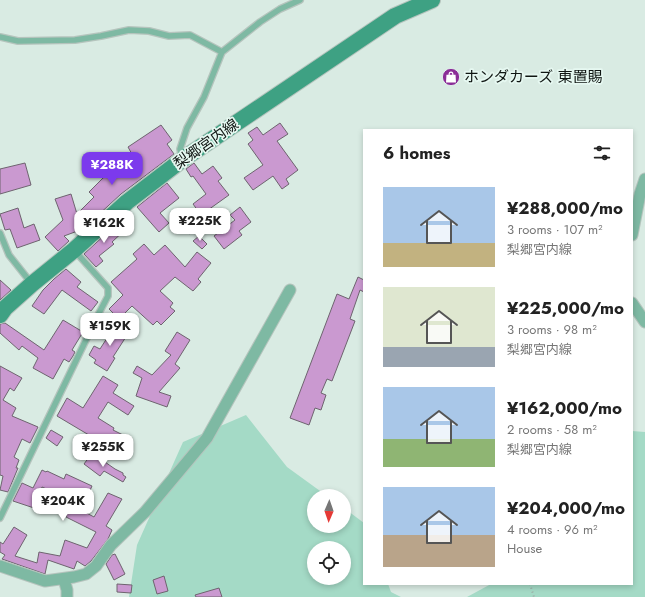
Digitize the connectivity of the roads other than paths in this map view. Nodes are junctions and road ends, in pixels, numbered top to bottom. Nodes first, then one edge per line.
1 (300, 0) edge
2 (432, 0) edge
3 (0, 37) edge
4 (222, 52) junction
5 (183, 159) junction
6 (645, 179) edge
7 (633, 230) edge
8 (0, 233) edge
9 (74, 250) junction
10 (32, 284) junction
11 (290, 290) dead end
12 (633, 304) edge
13 (2, 309) edge
14 (645, 322) edge
15 (0, 518) edge
16 (0, 566) edge
17 (64, 579) junction
18 (67, 597) edge

1 - 4 lane
2 - 5 main road, 梨郷宮内線
3 - 4 lane
4 - 5 lane
5 - 9 main road, 梨郷宮内線
6 - 7 street
8 - 10 lane
9 - 10 main road, 梨郷宮内線
9 - 15 lane
10 - 13 main road, 梨郷宮内線
11 - 17 street
12 - 14 street
16 - 17 street
17 - 18 street

